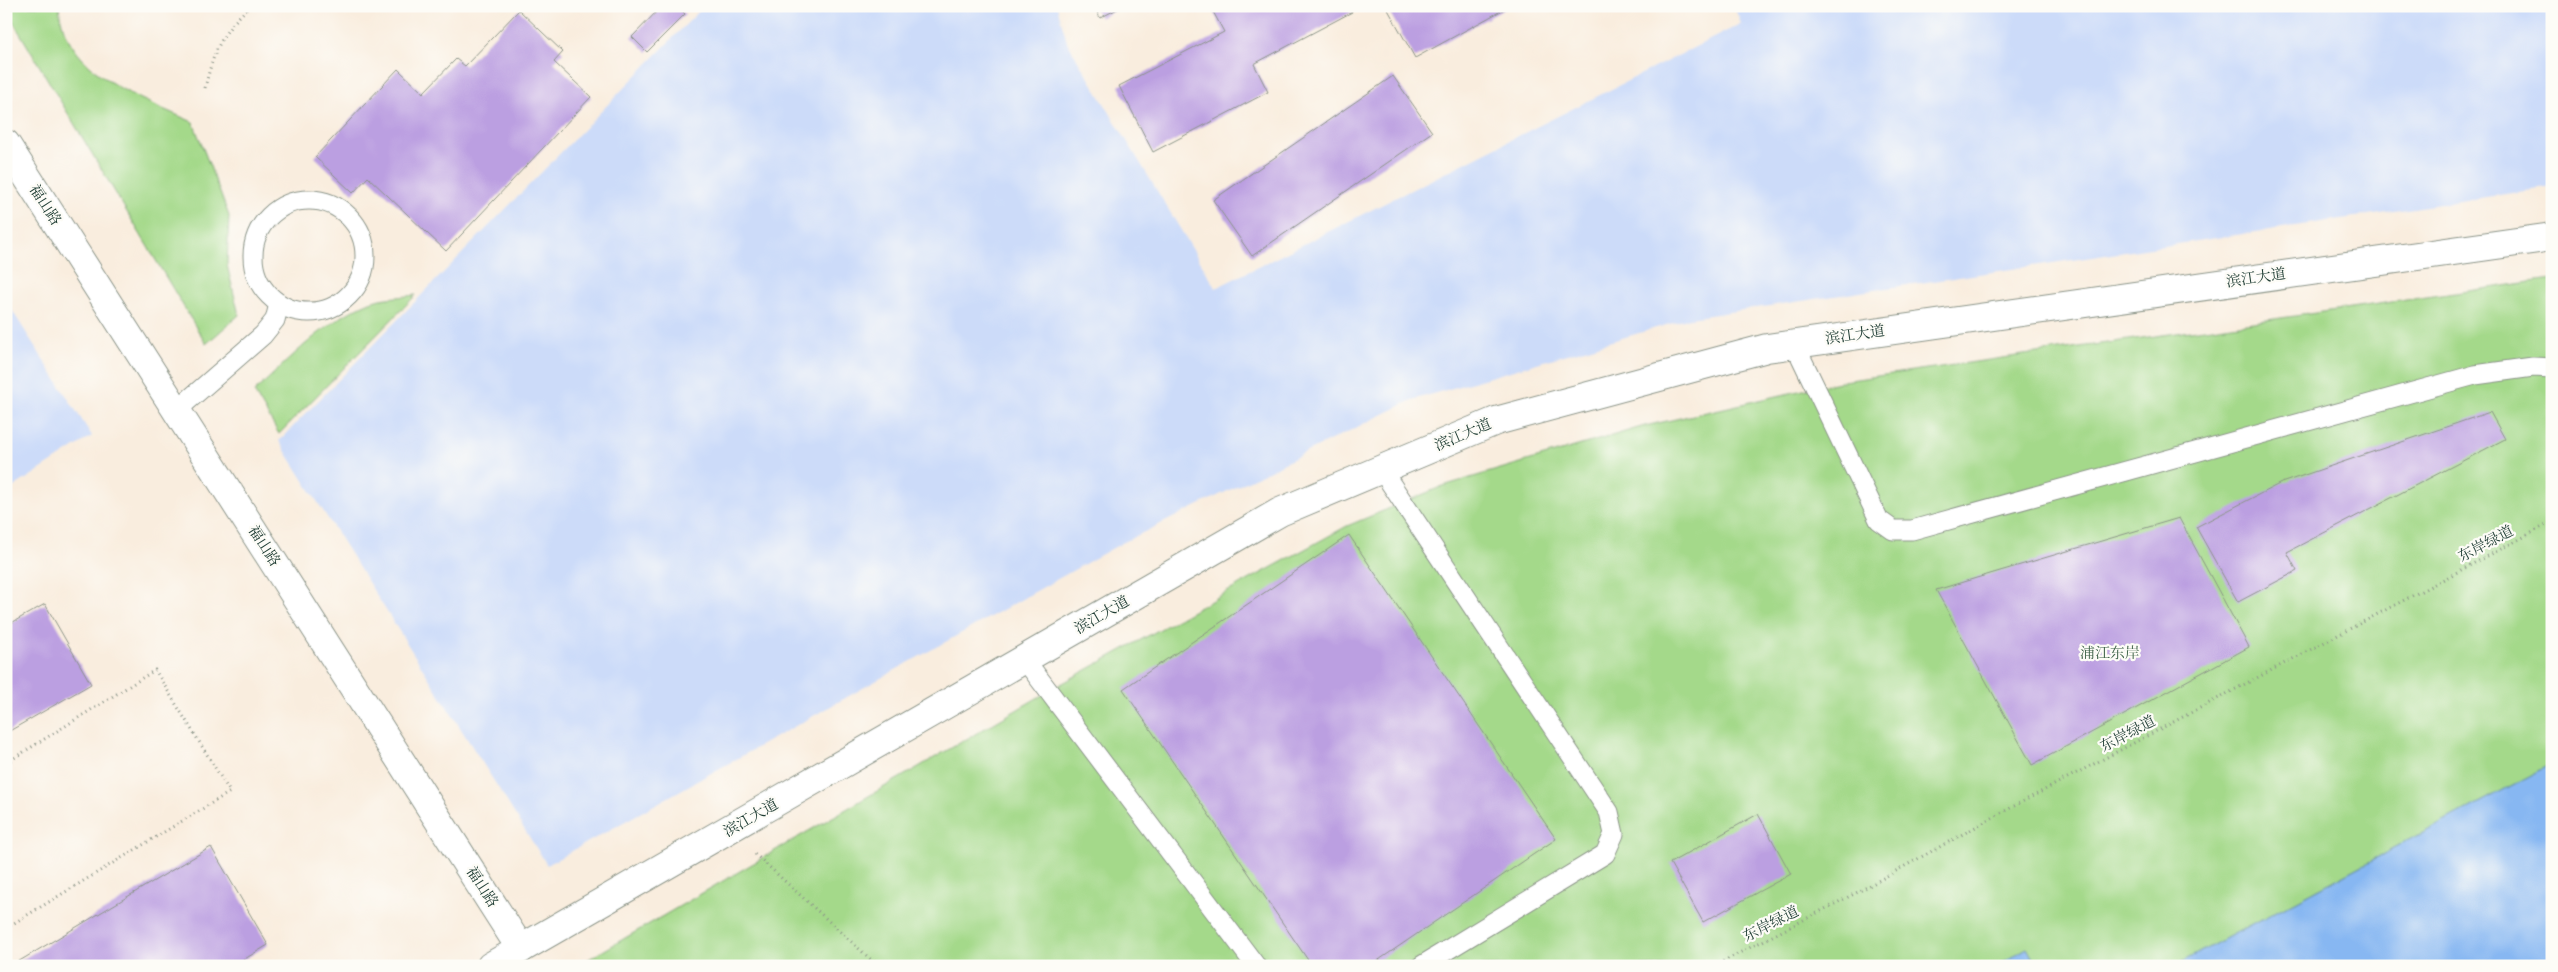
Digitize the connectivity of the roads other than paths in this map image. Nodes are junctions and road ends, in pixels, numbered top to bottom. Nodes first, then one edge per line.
1 (6, 144) edge
2 (2552, 237) edge
3 (279, 304) junction
4 (1794, 343) junction
5 (2552, 368) edge
6 (177, 410) junction
7 (1381, 469) junction
8 (1026, 660) junction
9 (505, 960) edge
10 (1256, 966) edge
11 (1421, 966) edge

1 - 6 street, 福山路
2 - 4 street, 滨江大道
3 - 3 lane
3 - 6 lane
4 - 5 lane
4 - 7 street, 滨江大道
6 - 9 street, 福山路
7 - 8 street, 滨江大道
7 - 11 lane
8 - 9 street, 滨江大道
8 - 10 lane

